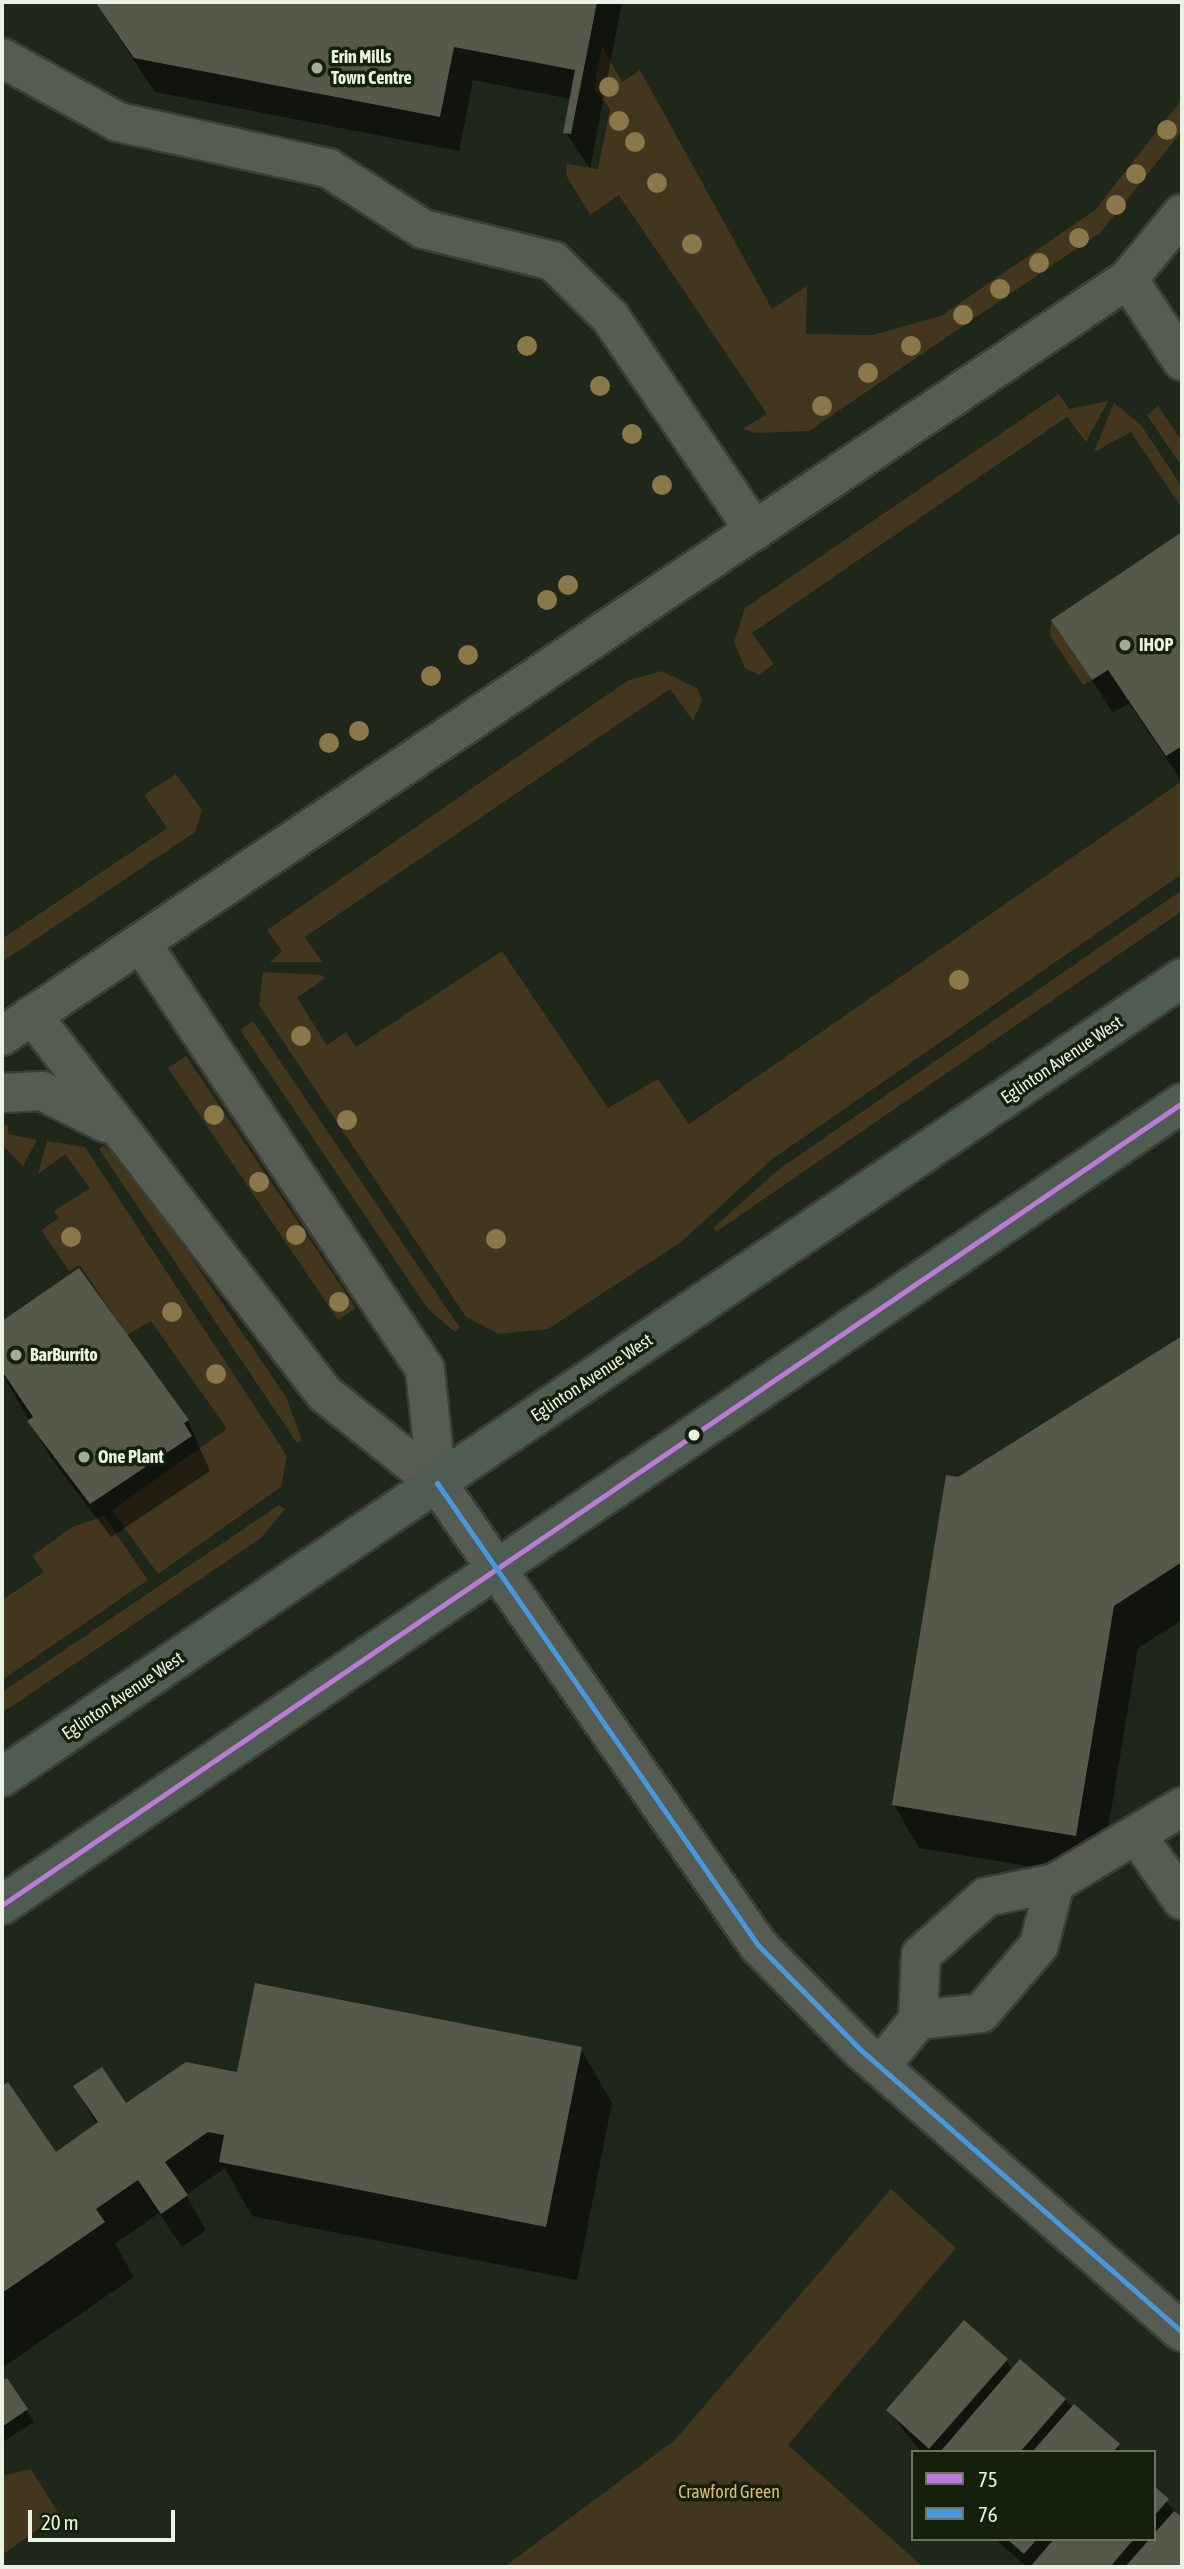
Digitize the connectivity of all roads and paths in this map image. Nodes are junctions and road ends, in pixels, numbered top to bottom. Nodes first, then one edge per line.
1 (2, 58) edge
2 (1182, 214) edge
3 (1128, 279) junction
4 (1182, 361) edge
5 (755, 531) junction
6 (141, 943) junction
7 (1182, 978) edge
8 (17, 1025) edge
9 (2, 1093) edge
10 (1182, 1103) edge
11 (130, 1142) junction
12 (437, 1483) junction
13 (494, 1566) junction
14 (2, 1777) edge
15 (1182, 1807) edge
16 (1138, 1837) junction
17 (1055, 1884) junction
18 (1182, 1900) edge
19 (2, 1905) edge
20 (918, 2020) junction
21 (880, 2067) junction
22 (1182, 2332) edge

1 - 5 street
2 - 3 street
3 - 4 street
3 - 5 street
5 - 6 street
6 - 8 street
6 - 12 street
7 - 12 main road, Eglinton Avenue West
8 - 11 street
9 - 11 street
10 - 13 main road
11 - 12 street
12 - 13 street
12 - 14 main road, Eglinton Avenue West
13 - 19 main road
13 - 21 street
15 - 16 street
16 - 17 street
16 - 18 street
17 - 20 street
17 - 20 street
20 - 21 street
21 - 22 street

